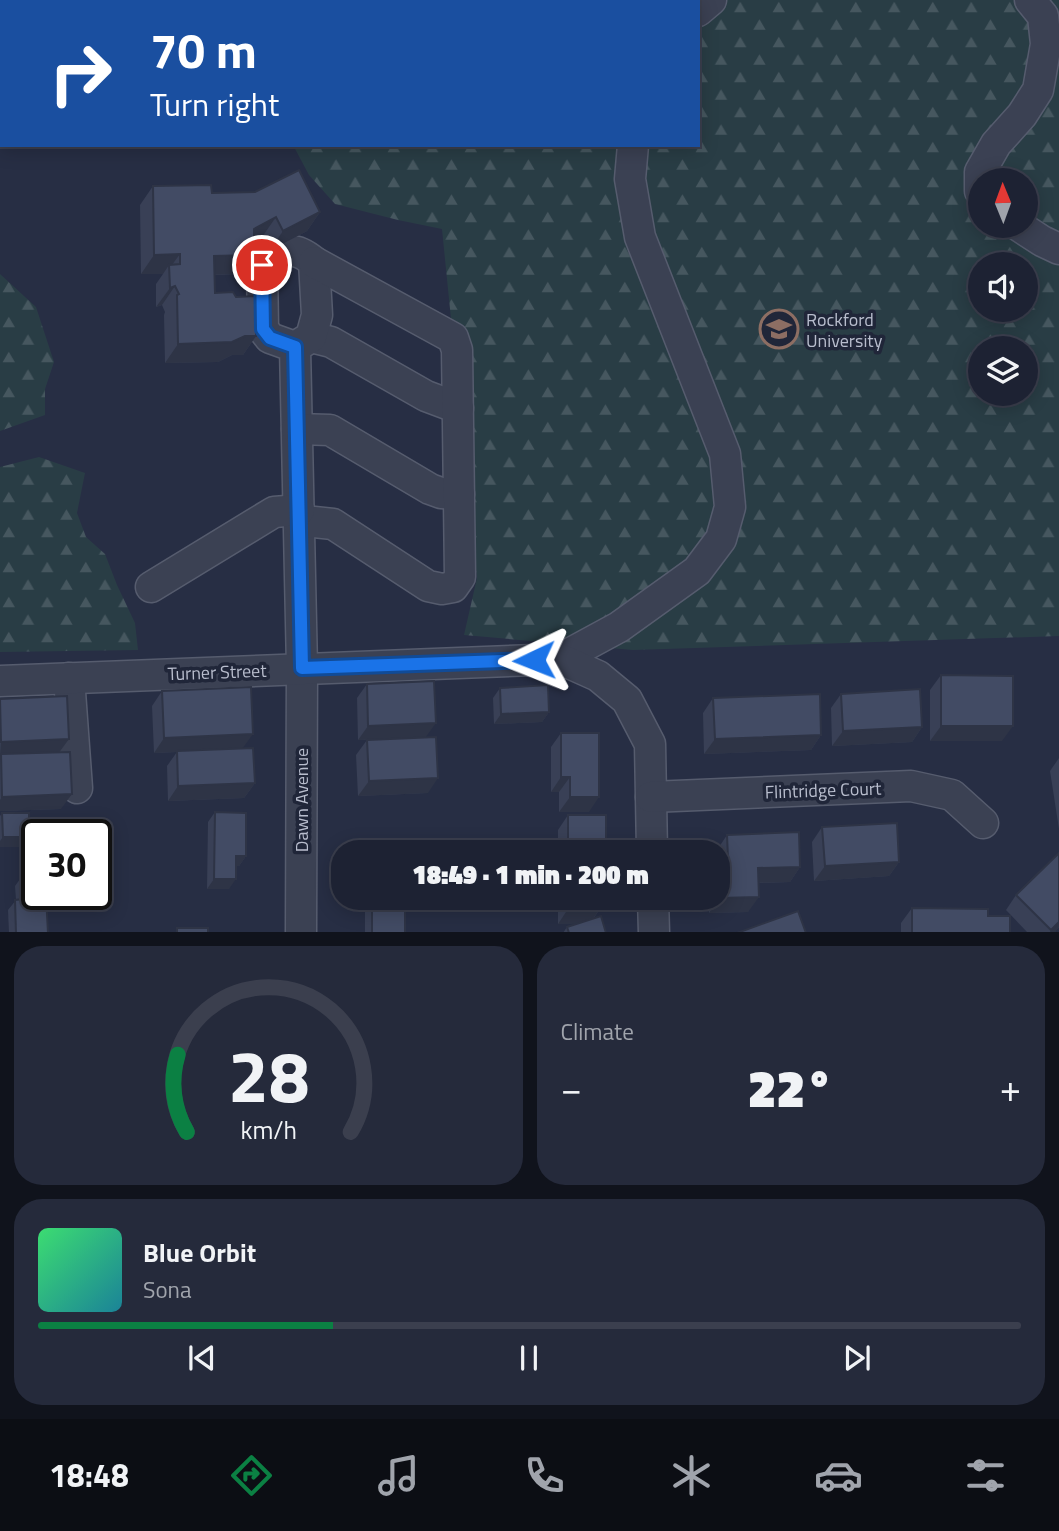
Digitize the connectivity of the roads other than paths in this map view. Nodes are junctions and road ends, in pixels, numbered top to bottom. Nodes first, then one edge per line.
1 (1030, 0) edge
2 (1045, 102) edge
3 (633, 147) edge
4 (983, 168) edge
5 (1037, 238) edge
6 (1059, 249) edge
7 (314, 262) junction
8 (303, 342) junction
9 (458, 408) junction
10 (297, 429) junction
11 (459, 494) junction
12 (299, 517) junction
13 (151, 587) dead end
14 (559, 659) junction
15 (302, 668) junction
16 (69, 678) junction
17 (0, 681) edge
18 (77, 788) dead end
19 (651, 797) junction
20 (983, 823) dead end
21 (652, 840) edge
22 (653, 910) edge
23 (301, 932) edge
24 (654, 932) edge

1 - 2 street
2 - 4 street
3 - 14 street
5 - 6 street
7 - 8 street, Dawn Avenue
7 - 8 street
7 - 9 street
8 - 9 street
8 - 10 street, Dawn Avenue
9 - 11 street
10 - 11 street
10 - 12 street, Dawn Avenue
11 - 12 street
12 - 13 street
12 - 15 street, Dawn Avenue
14 - 15 street, Turner Street
14 - 19 street
15 - 16 street, Turner Street
15 - 23 street, Dawn Avenue
16 - 17 street, Turner Street
16 - 18 street
19 - 20 street, Flintridge Court
19 - 21 street
22 - 24 street

